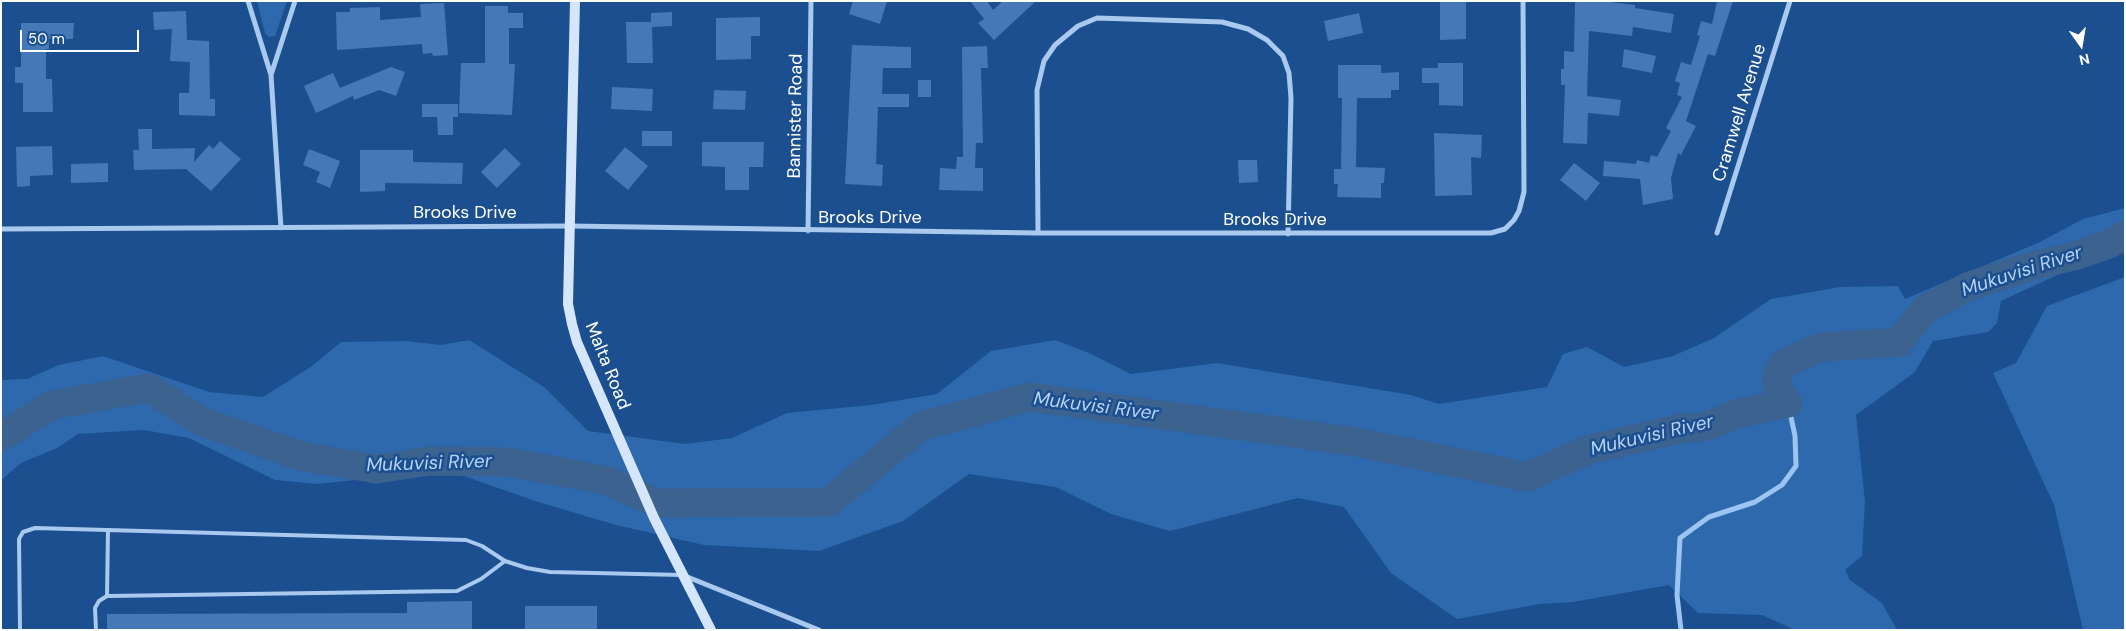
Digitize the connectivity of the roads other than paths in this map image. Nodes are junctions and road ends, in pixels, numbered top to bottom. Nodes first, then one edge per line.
1 (248, 1) edge
2 (295, 1) edge
3 (575, 1) edge
4 (810, 1) edge
5 (1523, 1) edge
6 (1790, 1) edge
7 (271, 75) junction
8 (570, 226) junction
9 (281, 228) junction
10 (1, 229) edge
11 (808, 231) junction
12 (1038, 233) junction
13 (1717, 233) dead end
14 (1288, 234) junction
15 (108, 530) junction
16 (505, 561) junction
17 (682, 576) junction
18 (107, 596) junction
19 (20, 630) edge
20 (96, 630) edge
21 (711, 630) edge
22 (819, 630) edge

1 - 7 street
2 - 7 street
3 - 8 street, Malta Road
4 - 11 street, Bannister Road
5 - 14 street, Brooks Drive
6 - 13 street, Cramwell Avenue
7 - 9 street
8 - 9 street, Brooks Drive
8 - 11 street, Brooks Drive
8 - 17 street, Malta Road
9 - 10 street, Brooks Drive
11 - 12 street, Brooks Drive
12 - 14 street, Brooks Drive
12 - 14 street
15 - 16 lane
15 - 18 lane
15 - 19 lane
16 - 17 lane
16 - 18 lane
17 - 21 street, Malta Road
17 - 22 street
18 - 20 lane

